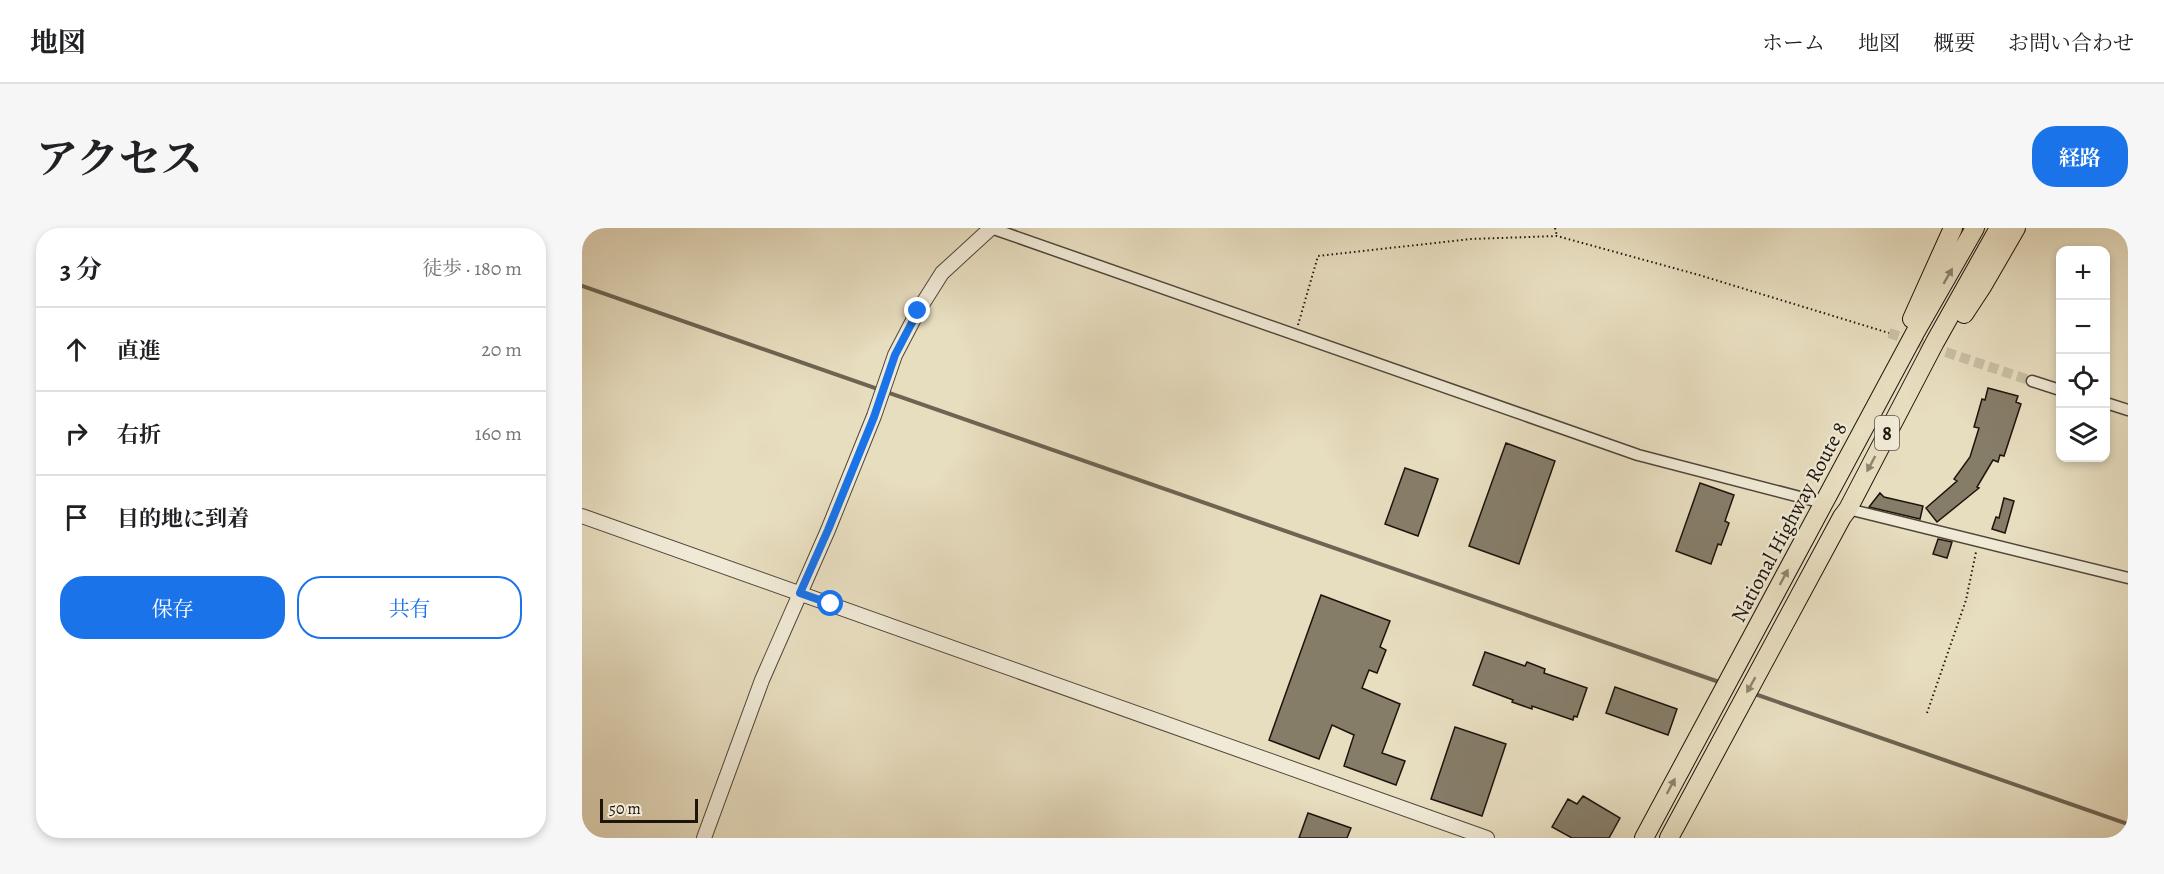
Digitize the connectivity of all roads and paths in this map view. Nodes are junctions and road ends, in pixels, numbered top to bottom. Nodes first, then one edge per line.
1 (991, 228) edge
2 (1555, 228) edge
3 (1953, 228) edge
4 (1975, 228) edge
5 (2000, 228) edge
6 (2016, 228) edge
7 (1557, 236) junction
8 (1889, 333) tunnel mouth
9 (1295, 335) junction
10 (2032, 381) tunnel mouth
11 (2056, 388) edge
12 (1903, 403) junction
13 (2110, 404) edge
14 (2128, 410) edge
15 (1863, 433) junction
16 (1823, 503) junction
17 (1848, 509) junction
18 (582, 516) edge
19 (1976, 541) junction
20 (2128, 578) edge
21 (800, 593) junction
22 (1928, 712) dead end
23 (704, 838) edge
24 (1487, 838) edge
25 (1644, 838) edge
26 (1669, 838) edge

1 - 9 street
1 - 21 street
2 - 7 path
3 - 15 highway, 8
15 -> 4 highway, National Highway Route 8 / 8
5 - 12 highway, National Highway Route 8 / 8
6 - 12 highway, 8
7 - 8 path
7 - 9 path
9 - 16 street
10 - 11 street
12 -> 17 highway, National Highway Route 8 / 8
13 - 14 street
15 - 16 highway, National Highway Route 8 / 8
25 -> 16 highway, National Highway Route 8 / 8
17 - 19 street
17 -> 26 highway, National Highway Route 8 / 8
18 - 21 street
19 - 20 street
19 - 22 path
21 - 23 street
21 - 24 street

